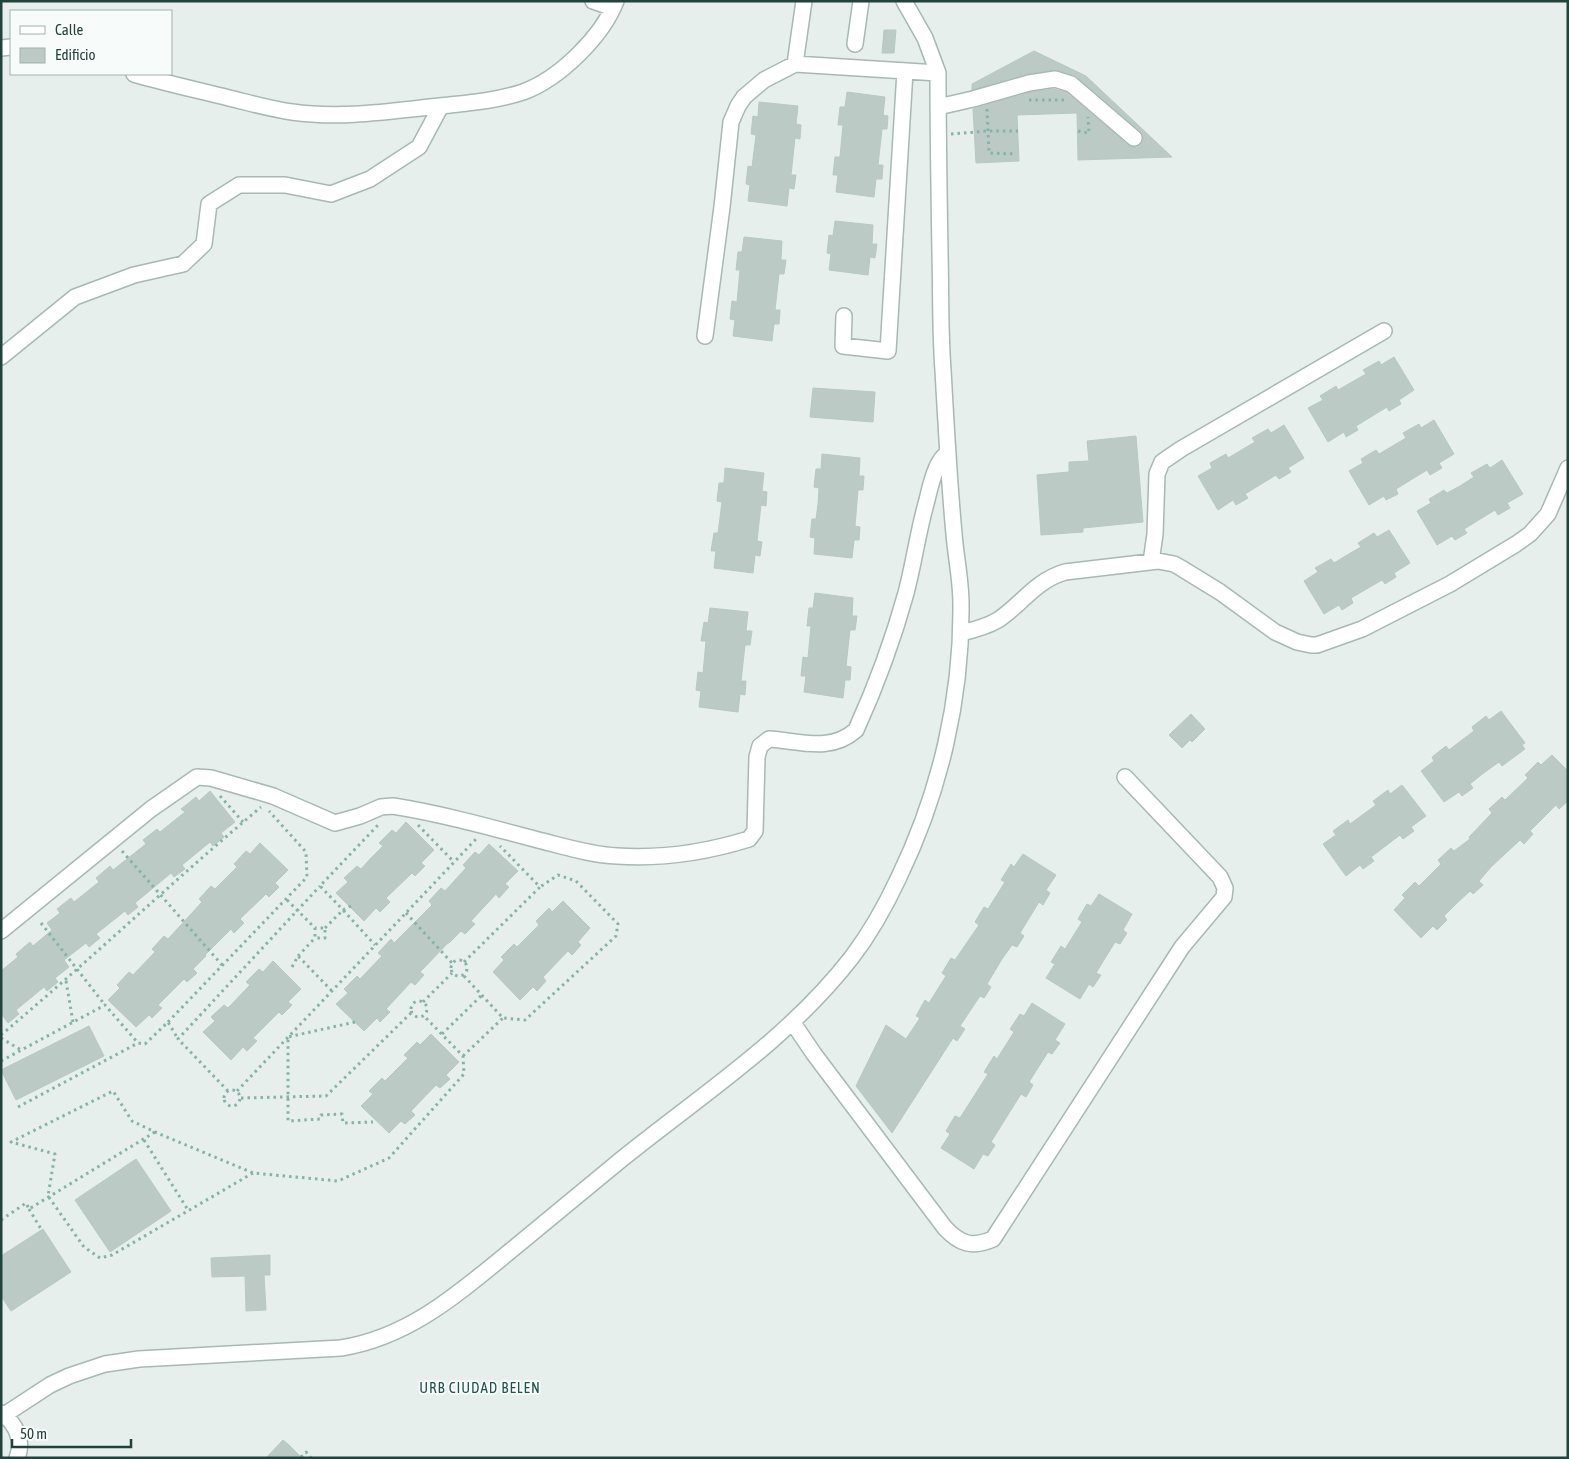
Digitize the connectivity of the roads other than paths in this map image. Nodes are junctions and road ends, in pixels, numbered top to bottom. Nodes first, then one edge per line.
1 (593, 1) edge
2 (804, 1) edge
3 (861, 1) edge
4 (904, 1) edge
5 (615, 5) edge
6 (855, 44) dead end
7 (796, 64) junction
8 (904, 71) junction
9 (938, 73) junction
10 (138, 75) edge
11 (442, 106) junction
12 (938, 107) junction
13 (1134, 138) dead end
14 (844, 316) dead end
15 (1384, 331) dead end
16 (704, 336) dead end
17 (1, 357) edge
18 (948, 453) junction
19 (1568, 468) edge
20 (1151, 562) junction
21 (960, 633) junction
22 (1125, 777) dead end
23 (1, 931) edge
24 (792, 1024) junction
25 (2, 1415) edge
26 (17, 1458) edge

1 - 5 street
2 - 7 street
3 - 6 street
4 - 9 street
5 - 11 street
7 - 8 street
7 - 16 street
8 - 9 street
8 - 14 street
9 - 12 street
10 - 11 street
11 - 17 street
12 - 13 street
12 - 18 street
15 - 20 street
18 - 21 street
18 - 23 street
19 - 20 street
20 - 21 street
21 - 24 street
22 - 24 street
24 - 25 street
25 - 26 street

